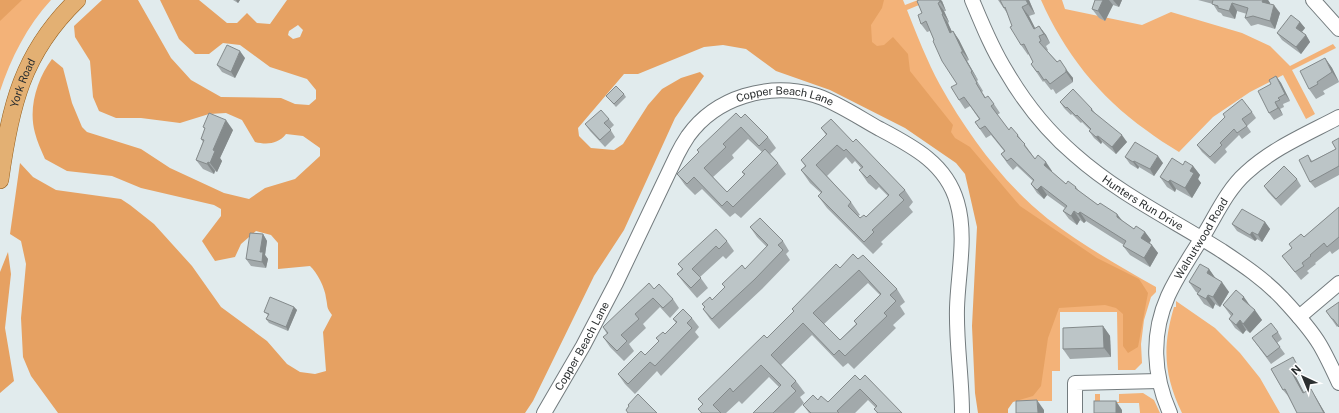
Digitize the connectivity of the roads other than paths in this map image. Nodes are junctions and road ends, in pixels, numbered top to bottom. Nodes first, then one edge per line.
1 (76, 0) edge
2 (972, 0) edge
3 (1313, 0) edge
4 (1339, 29) edge
5 (1339, 117) edge
6 (0, 180) edge
7 (1202, 238) junction
8 (1339, 283) edge
9 (1299, 317) junction
10 (1159, 381) junction
11 (1339, 383) edge
12 (544, 413) edge
13 (962, 413) edge
14 (1075, 413) edge
15 (1170, 413) edge

1 - 6 main road, York Road
2 - 7 street, Hunters Run Drive
3 - 4 street
5 - 7 street, Walnutwood Road
7 - 9 street, Hunters Run Drive
7 - 10 street, Walnutwood Road
8 - 9 street
9 - 11 street, Hunters Run Drive
10 - 14 street
10 - 15 street, Walnutwood Road
12 - 13 street, Copper Beach Lane

